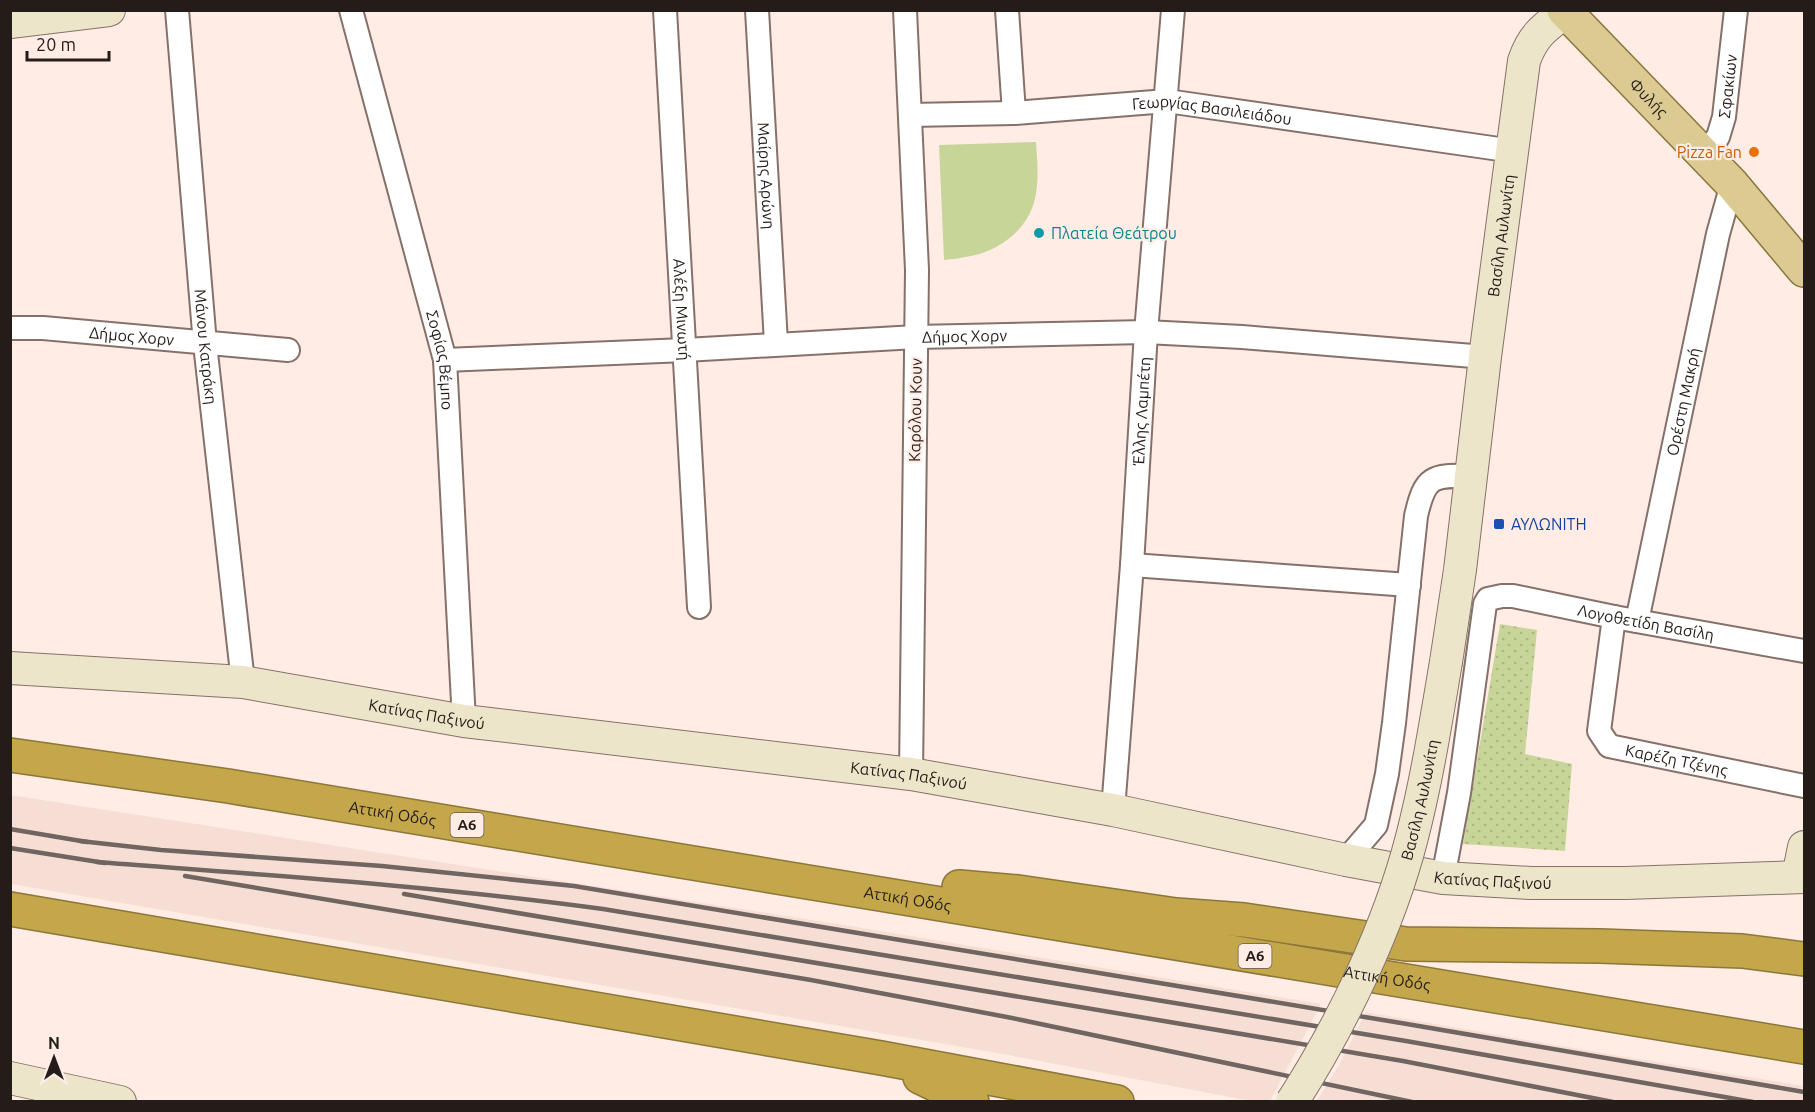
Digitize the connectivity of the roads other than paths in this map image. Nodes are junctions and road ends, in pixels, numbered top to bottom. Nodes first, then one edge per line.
1 (109, 10) edge
2 (177, 10) edge
3 (351, 10) edge
4 (665, 10) edge
5 (757, 10) edge
6 (905, 10) edge
7 (1007, 10) edge
8 (1173, 10) edge
9 (1736, 10) edge
10 (1565, 11) edge
11 (10, 22) edge
12 (1167, 101) junction
13 (1014, 113) junction
14 (910, 115) junction
15 (1513, 151) junction
16 (1702, 154) junction
17 (1732, 184) junction
18 (1804, 246) edge
19 (1804, 270) edge
20 (10, 328) edge
21 (1146, 332) junction
22 (916, 337) junction
23 (776, 343) junction
24 (204, 344) junction
25 (288, 350) dead end
26 (685, 350) junction
27 (1485, 357) junction
28 (445, 360) junction
29 (1471, 476) junction
30 (1132, 565) junction
31 (1410, 585) junction
32 (1488, 599) joint
33 (699, 607) dead end
34 (1614, 617) junction
35 (1637, 621) junction
36 (1804, 651) edge
37 (10, 668) edge
38 (243, 682) junction
39 (464, 721) junction
40 (10, 756) edge
41 (910, 774) junction
42 (1804, 786) edge
43 (1113, 810) junction
44 (1346, 860) junction
45 (706, 865) junction
46 (1802, 867) edge
47 (1443, 878) junction
48 (10, 909) edge
49 (1804, 959) edge
50 (1804, 1047) edge
51 (880, 1058) junction
52 (10, 1078) edge
53 (120, 1101) edge
54 (972, 1101) edge
55 (1117, 1101) edge
56 (1292, 1101) edge

1 - 11 street
2 - 24 street, Μάνου Κατράκη
3 - 28 street, Σοφίας Βέμπο
4 - 26 street, Αλέξη Μινωτή
5 - 23 street, Μαίρης Αρώνη
6 - 14 street, Καρόλου Κουν
7 - 13 street
8 - 12 street, Έλλης Λαμπέτη
9 - 16 street, Σφακίων
10 - 15 street, Βασίλη Αυλωνίτη
10 - 16 main road, Φυλής
12 - 13 street, Γεωργίας Βασιλειάδου
12 - 15 street, Γεωργίας Βασιλειάδου
12 - 21 street, Έλλης Λαμπέτη
13 - 14 street, Γεωργίας Βασιλειάδου
14 - 22 street, Καρόλου Κουν
15 - 27 street, Βασίλη Αυλωνίτη
16 - 17 main road, Φυλής
17 - 18 main road, Φυλής
17 - 19 main road, Φυλής
17 - 35 street, Ορέστη Μακρή
20 - 24 street, Δήμος Χορν
21 - 22 street, Δήμος Χορν
21 - 27 street, Δήμος Χορν
21 - 30 street, Έλλης Λαμπέτη
22 - 23 street, Δήμος Χορν
22 - 41 street, Καρόλου Κουν
23 - 26 street, Δήμος Χορν
24 - 25 street, Δήμος Χορν
24 - 38 street, Μάνου Κατράκη
26 - 28 street, Δήμος Χορν
26 - 33 street, Αλέξη Μινωτή
27 - 29 street, Βασίλη Αυλωνίτη
28 - 39 street, Σοφίας Βέμπο
29 - 31 street
29 - 56 street, Βασίλη Αυλωνίτη, bridge
30 - 31 street
30 - 43 street, Έλλης Λαμπέτη
31 - 44 street
32 - 34 street, Λογοθετίδη Βασίλη
32 - 47 street, Βασίλη Αυλωνίτη
34 - 35 street, Λογοθετίδη Βασίλη
34 - 42 street, Καρέζη Τζένης
35 - 36 street, Λογοθετίδη Βασίλη
37 - 38 street, Κατίνας Παξινού
38 - 39 street, Κατίνας Παξινού
39 - 41 street, Κατίνας Παξινού
40 - 45 highway, Αττική Οδός / Α6
41 - 43 street, Κατίνας Παξινού
43 - 44 street, Κατίνας Παξινού
44 - 47 street, Κατίνας Παξινού
45 - 49 highway
45 - 50 highway, Αττική Οδός / Α6
46 - 47 street, Κατίνας Παξινού
48 - 51 highway
51 - 54 highway
51 - 55 highway
52 - 53 street

